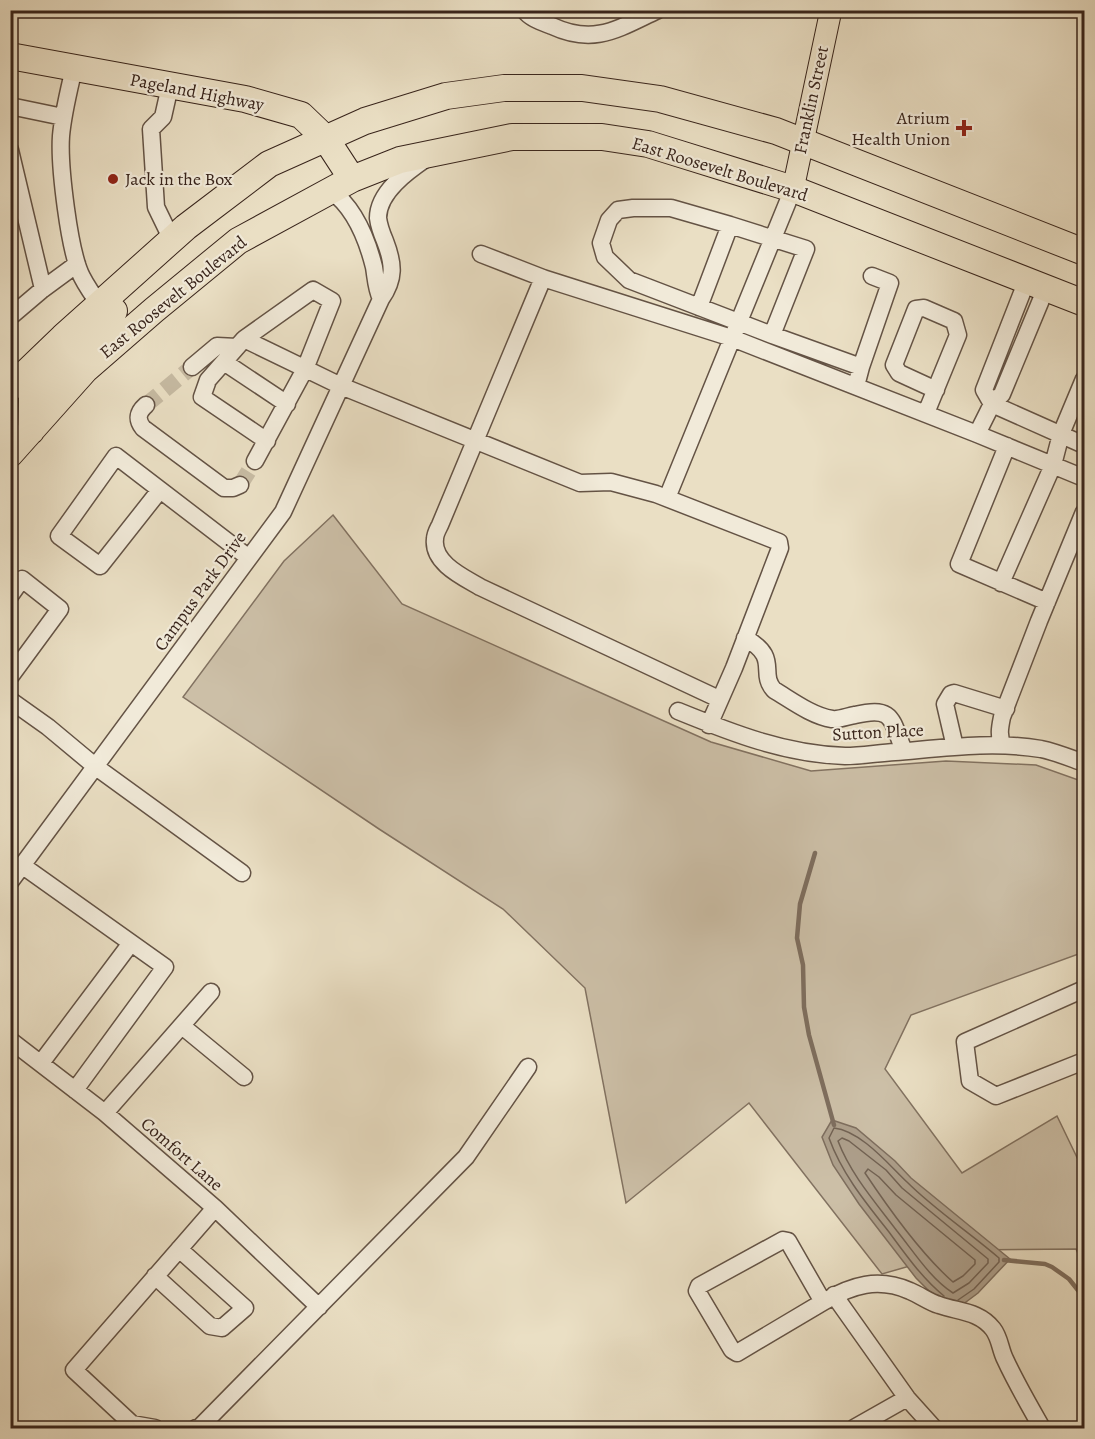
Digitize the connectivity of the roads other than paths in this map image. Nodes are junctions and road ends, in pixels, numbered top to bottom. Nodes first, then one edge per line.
1 (524, 10) edge
2 (658, 10) edge
3 (831, 10) edge
4 (10, 56) edge
5 (74, 68) junction
6 (170, 86) junction
7 (10, 106) edge
8 (63, 117) junction
9 (326, 139) junction
10 (803, 142) junction
11 (10, 150) edge
12 (434, 153) junction
13 (341, 185) junction
14 (793, 189) junction
15 (730, 225) junction
16 (773, 239) junction
17 (172, 240) junction
18 (1084, 252) edge
19 (481, 254) dead end
20 (77, 264) junction
21 (872, 276) dead end
22 (543, 278) junction
23 (629, 280) junction
24 (1036, 284) junction
25 (43, 289) junction
26 (381, 299) junction
27 (619, 302) junction
28 (1084, 303) edge
29 (699, 307) junction
30 (104, 310) junction
31 (10, 317) edge
32 (738, 322) junction
33 (772, 335) junction
34 (732, 338) junction
35 (241, 343) junction
36 (224, 362) junction
37 (192, 367) tunnel mouth
38 (861, 367) junction
39 (305, 369) junction
40 (1084, 379) edge
41 (341, 386) junction
42 (856, 386) junction
43 (10, 388) edge
44 (936, 390) junction
45 (287, 404) junction
46 (992, 404) junction
47 (147, 405) dead end
48 (926, 413) junction
49 (32, 431) junction
50 (977, 434) junction
51 (1061, 434) junction
52 (475, 440) junction
53 (267, 441) junction
54 (1084, 445) edge
55 (1006, 446) junction
56 (10, 454) edge
57 (255, 461) tunnel mouth
58 (1053, 465) junction
59 (1084, 478) edge
60 (240, 485) dead end
61 (160, 490) junction
62 (667, 498) junction
63 (1084, 512) edge
64 (249, 558) junction
65 (1001, 583) junction
66 (10, 596) edge
67 (1047, 602) junction
68 (745, 638) junction
69 (10, 677) edge
70 (719, 699) junction
71 (10, 700) edge
72 (1006, 709) junction
73 (678, 711) dead end
74 (709, 725) junction
75 (1003, 746) junction
76 (954, 747) junction
77 (904, 751) junction
78 (1084, 763) edge
79 (96, 767) junction
80 (23, 866) junction
81 (242, 873) dead end
82 (10, 882) edge
83 (131, 943) junction
84 (1084, 989) edge
85 (211, 992) dead end
86 (182, 1026) junction
87 (10, 1040) edge
88 (1084, 1061) edge
89 (41, 1063) junction
90 (528, 1067) dead end
91 (244, 1077) dead end
92 (75, 1090) junction
93 (105, 1113) junction
94 (215, 1208) junction
95 (180, 1248) junction
96 (155, 1276) junction
97 (828, 1299) junction
98 (319, 1307) junction
99 (907, 1398) junction
100 (155, 1428) edge
101 (198, 1428) edge
102 (854, 1428) edge
103 (934, 1428) edge
104 (1042, 1428) edge

1 - 2 street
3 - 10 main road, Franklin Street
4 - 5 highway, Pageland Highway
5 - 6 highway, Pageland Highway
5 - 8 street
6 - 9 highway, Pageland Highway
6 - 17 street
7 - 8 street
8 - 20 street
9 - 10 highway
9 - 13 highway, Pageland Highway
9 - 17 highway
10 - 14 main road, Franklin Street
10 - 18 highway
11 - 25 street
12 - 13 highway, East Roosevelt Boulevard
12 - 14 highway, East Roosevelt Boulevard
12 - 26 street, Campus Park Drive
13 - 26 street
13 - 49 highway, East Roosevelt Boulevard
14 - 16 street
14 - 24 highway, East Roosevelt Boulevard
15 - 16 street
15 - 23 street
15 - 29 street
16 - 32 street
16 - 33 street
17 - 30 highway
19 - 22 street
20 - 25 street
20 - 30 street
21 - 38 street
22 - 27 street
22 - 52 street
23 - 27 street
23 - 29 street
24 - 28 highway, East Roosevelt Boulevard
24 - 46 street
25 - 31 street
26 - 41 street, Campus Park Drive
27 - 34 street
29 - 32 street
30 - 43 highway
30 - 49 highway
32 - 33 street
32 - 34 street
33 - 38 street
34 - 42 street
34 - 62 street
35 - 36 street
35 - 37 street
35 - 39 street
35 - 39 street
36 - 45 street
36 - 53 street
38 - 42 street
39 - 41 street
39 - 45 street
40 - 51 street
41 - 52 street
41 - 64 street, Campus Park Drive
42 - 48 street
44 - 44 street
44 - 48 street
45 - 53 street
46 - 50 street
46 - 51 street
47 - 60 street
48 - 50 street
49 - 56 highway, East Roosevelt Boulevard
50 - 55 street
51 - 54 street
51 - 58 street
52 - 62 street
52 - 70 street
53 - 57 street
55 - 58 street
55 - 65 street
58 - 59 street
58 - 65 street
61 - 61 street
61 - 64 street
62 - 68 street
63 - 67 street
64 - 79 street, Campus Park Drive
65 - 67 street
66 - 69 street
67 - 72 street
68 - 70 street
68 - 77 street
70 - 74 street
71 - 79 street
72 - 75 street
72 - 76 street
73 - 74 street, Sutton Place
74 - 77 street, Sutton Place
75 - 76 street, Sutton Place
75 - 78 street, Sutton Place
76 - 77 street, Sutton Place
79 - 80 street, Campus Park Drive
79 - 81 street
80 - 82 street, Campus Park Drive
80 - 83 street
83 - 89 street
83 - 92 street
84 - 88 street
85 - 86 street
86 - 91 street
86 - 93 street
87 - 89 street, Comfort Lane
89 - 92 street, Comfort Lane
90 - 98 street
92 - 93 street, Comfort Lane
93 - 94 street, Comfort Lane
94 - 95 street
94 - 98 street, Comfort Lane
95 - 96 street
95 - 96 street
96 - 100 street
97 - 97 street
97 - 99 street
97 - 104 street
98 - 101 street
99 - 102 street
99 - 103 street

